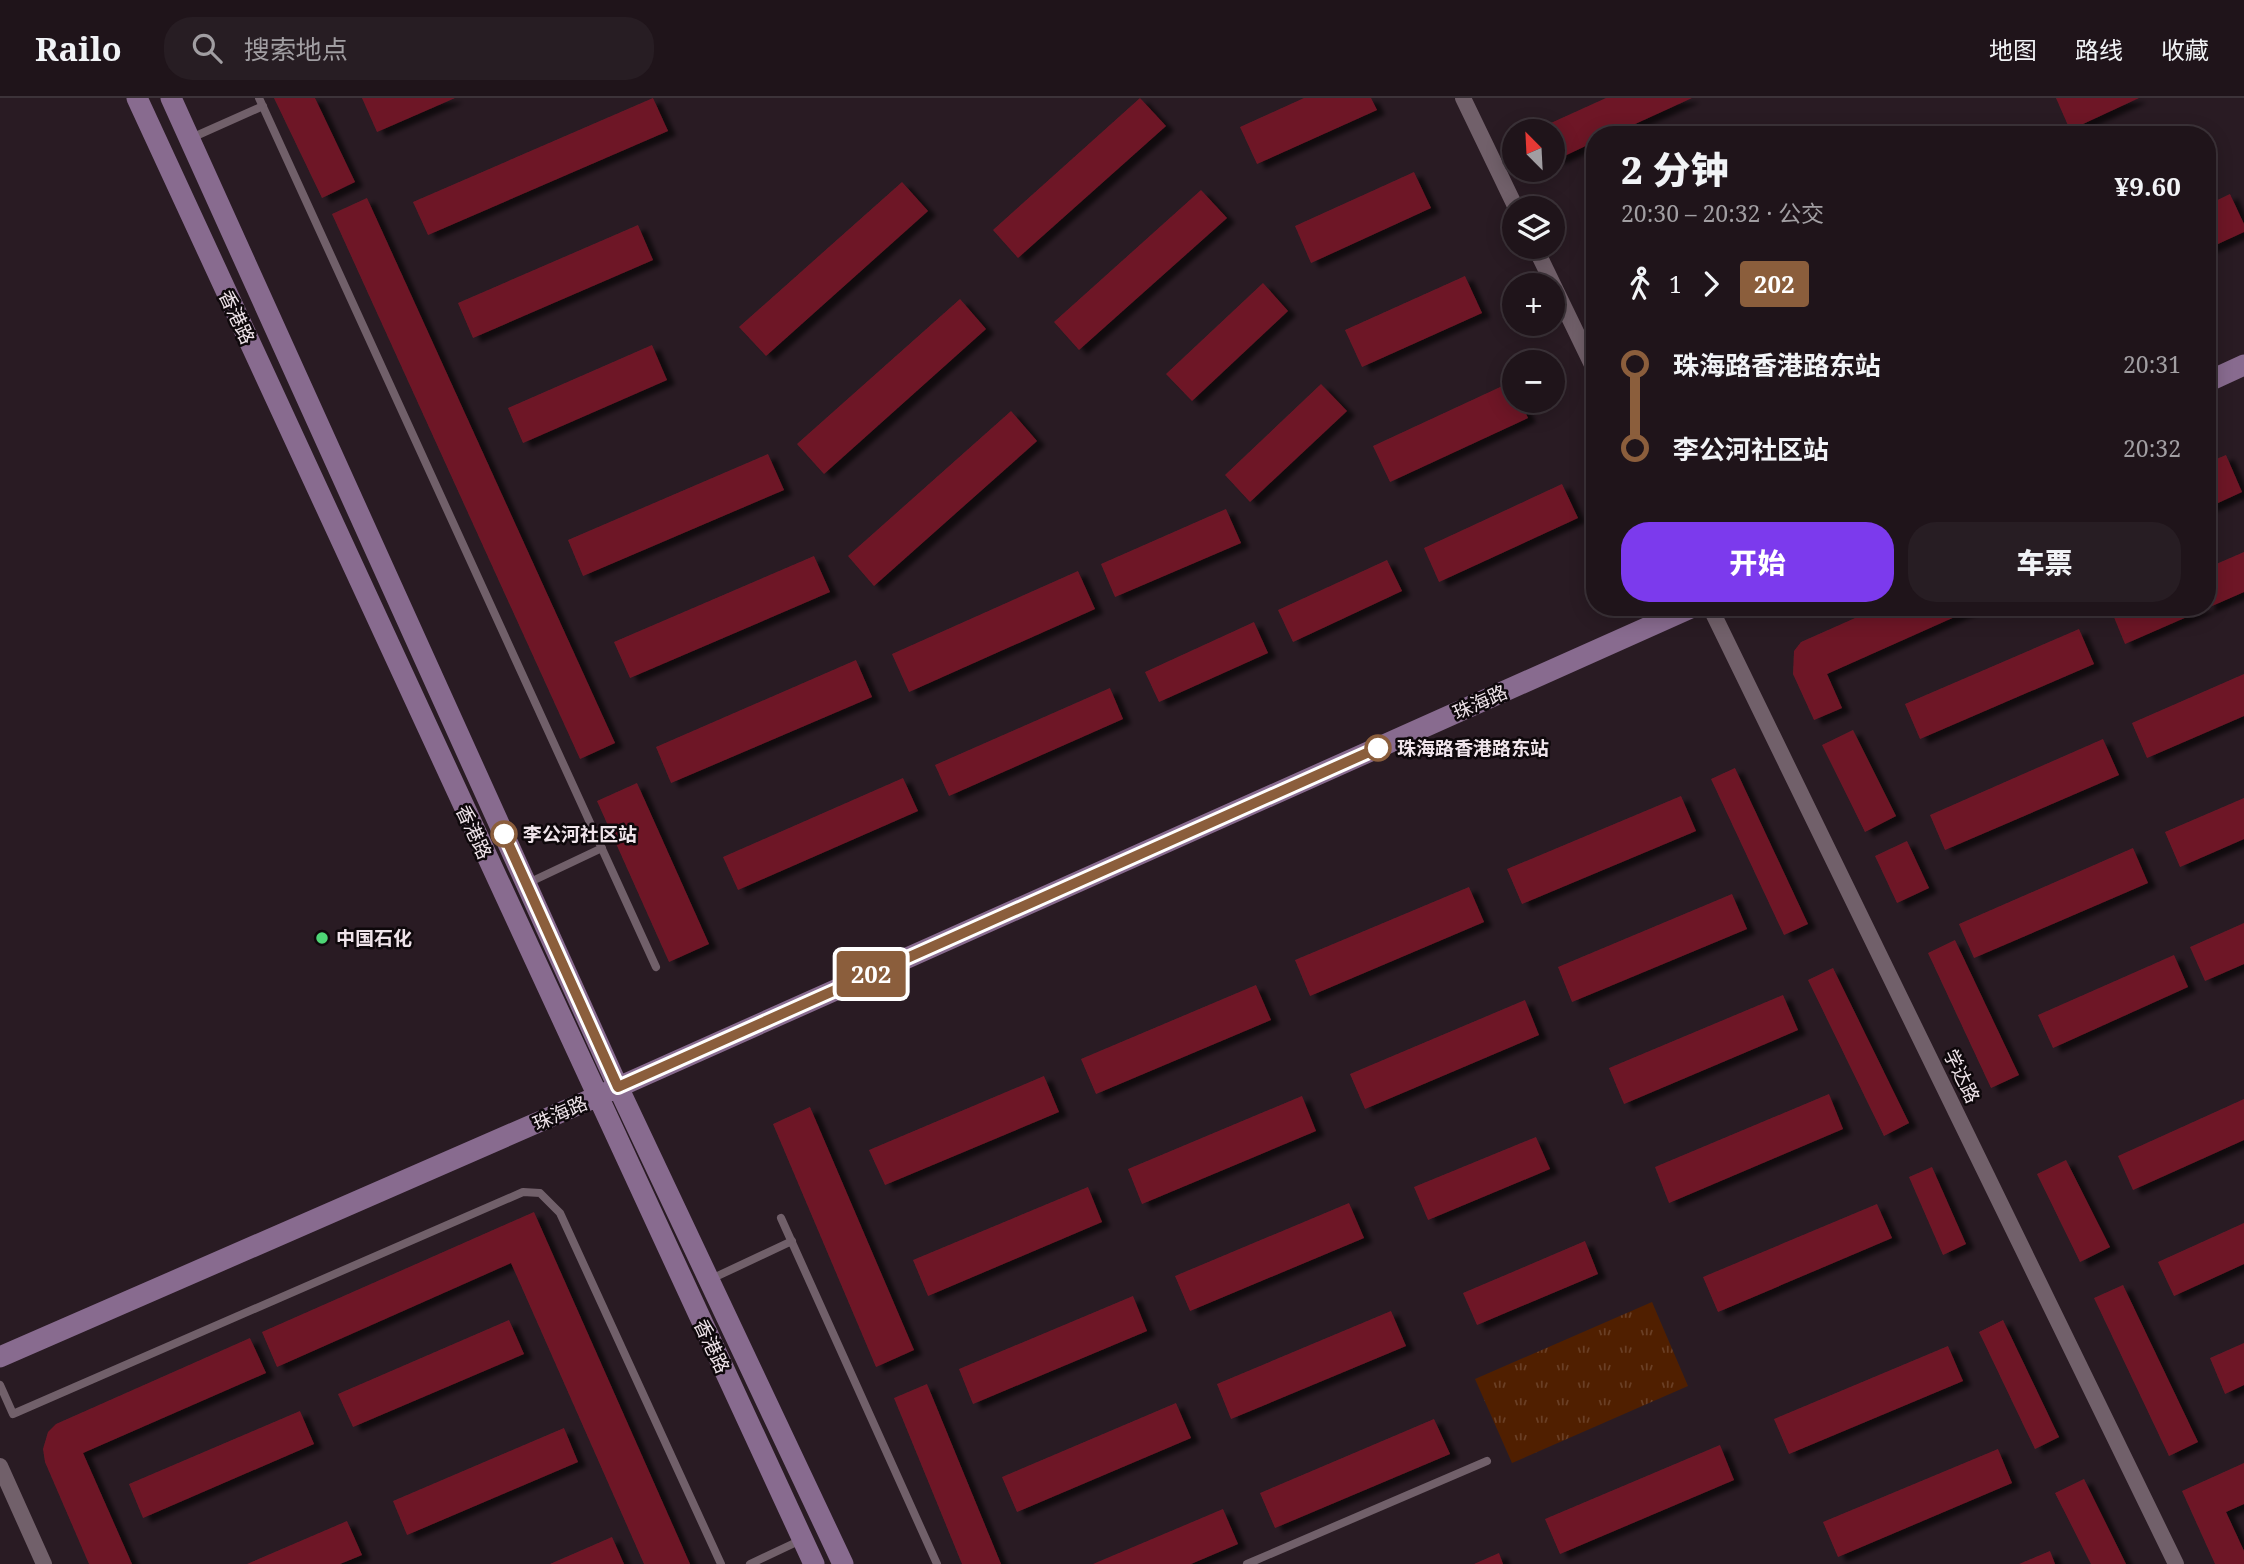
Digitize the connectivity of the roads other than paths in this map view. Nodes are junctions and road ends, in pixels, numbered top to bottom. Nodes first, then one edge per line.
1 (137, 98) edge
2 (171, 98) edge
3 (1463, 98) edge
4 (261, 102) edge
5 (190, 139) junction
6 (1510, 196) edge
7 (1541, 259) edge
8 (1586, 352) edge
9 (2244, 365) edge
10 (2216, 378) edge
11 (1673, 616) edge
12 (1714, 616) edge
13 (602, 848) junction
14 (526, 884) junction
15 (656, 967) dead end
16 (618, 1087) junction
17 (596, 1097) junction
18 (781, 1218) dead end
19 (792, 1241) junction
20 (709, 1280) junction
21 (0, 1357) edge
22 (0, 1385) edge
23 (1487, 1461) dead end
24 (0, 1466) edge
25 (803, 1539) junction
26 (44, 1564) edge
27 (721, 1564) edge
28 (750, 1564) edge
29 (814, 1564) edge
30 (843, 1564) edge
31 (937, 1564) edge
32 (1247, 1564) edge
33 (2176, 1564) edge

1 - 17 main road, 香港路
2 - 5 main road, 香港路
3 - 6 street
4 - 5 lane
4 - 13 lane
5 - 14 main road, 香港路
7 - 8 street
9 - 10 main road
11 - 16 main road, 珠海路
12 - 33 street, 学达路
13 - 14 lane
13 - 15 lane
14 - 16 main road, 香港路
16 - 17 main road, 珠海路
16 - 20 main road, 香港路
17 - 21 main road, 珠海路
17 - 25 main road, 香港路
18 - 19 lane
19 - 20 lane
19 - 31 lane
20 - 30 main road, 香港路
22 - 27 lane
23 - 32 lane
24 - 26 street
25 - 28 lane
25 - 29 main road, 香港路

